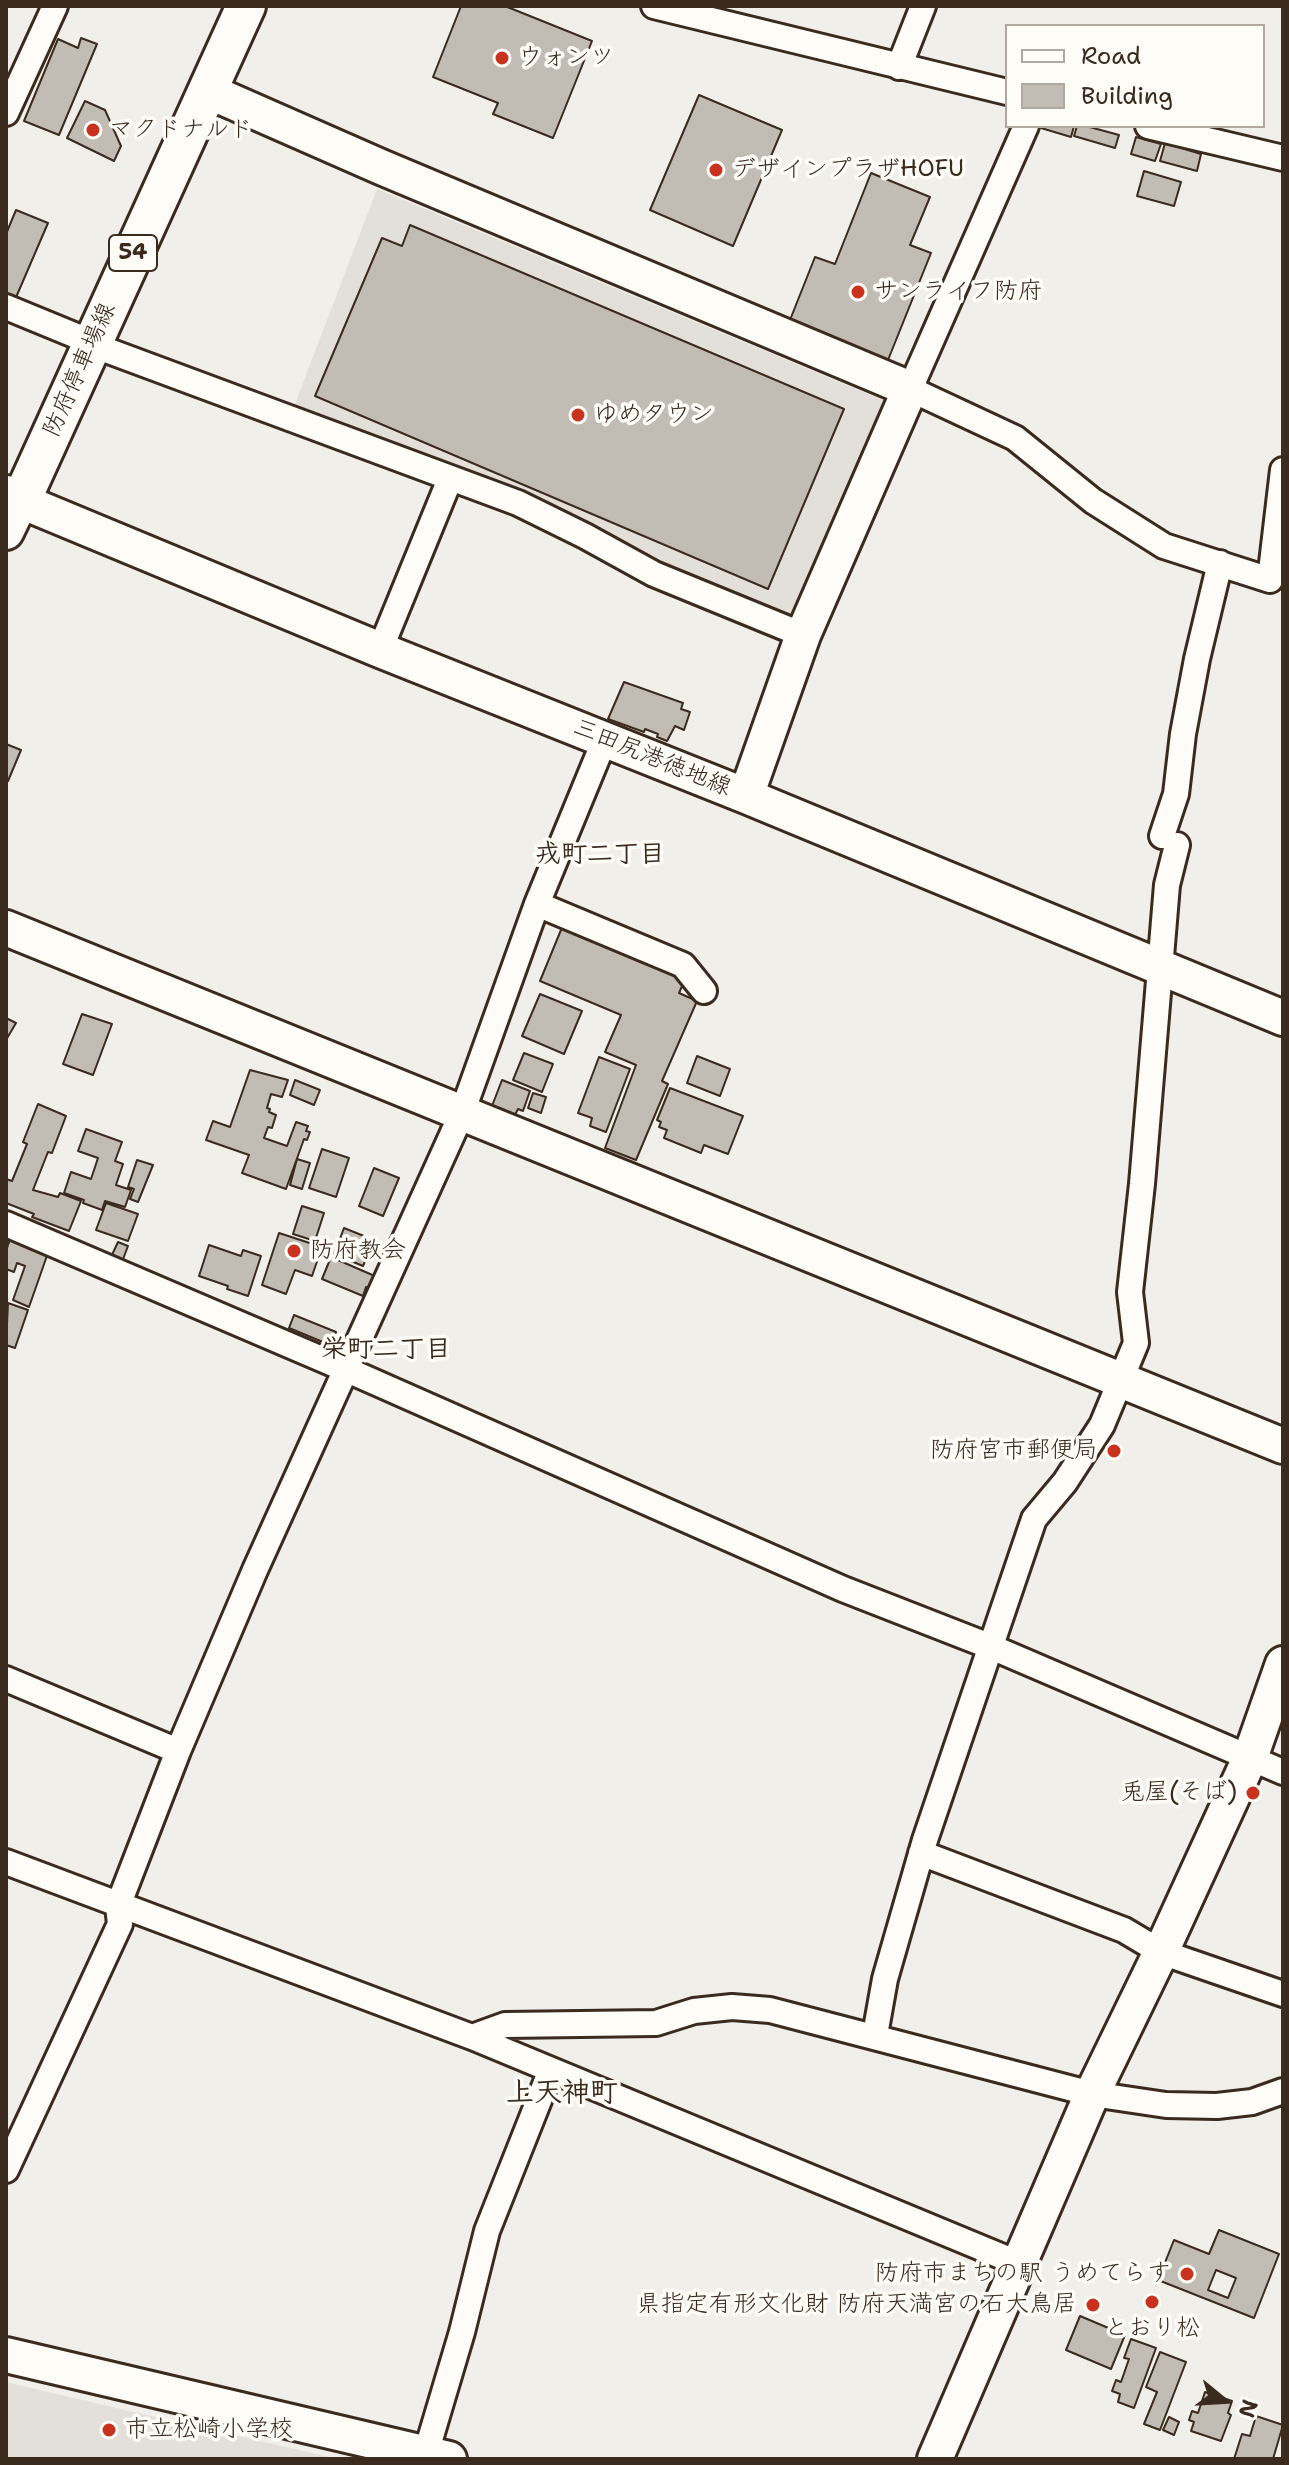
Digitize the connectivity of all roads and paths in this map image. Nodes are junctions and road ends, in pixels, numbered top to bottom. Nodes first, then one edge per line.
1 (55, 6) edge
2 (246, 6) edge
3 (654, 6) edge
4 (923, 6) edge
5 (714, 13) edge
6 (899, 67) junction
7 (208, 91) junction
8 (1005, 92) edge
9 (6, 113) edge
10 (1025, 128) edge
11 (1156, 128) edge
12 (1283, 158) edge
13 (6, 307) edge
14 (85, 341) junction
15 (910, 389) junction
16 (1283, 470) edge
17 (450, 479) junction
18 (11, 509) edge
19 (1220, 563) junction
20 (803, 635) junction
21 (380, 650) junction
22 (605, 739) junction
23 (746, 796) junction
24 (537, 904) junction
25 (6, 928) edge
26 (1160, 968) junction
27 (704, 991) dead end
28 (1283, 1018) edge
29 (462, 1113) junction
30 (6, 1224) edge
31 (345, 1369) junction
32 (1119, 1381) junction
33 (1283, 1446) edge
34 (989, 1646) junction
35 (1283, 1664) edge
36 (6, 1679) edge
37 (178, 1751) junction
38 (1250, 1758) junction
39 (1283, 1772) edge
40 (921, 1853) junction
41 (6, 1862) edge
42 (118, 1906) junction
43 (1161, 1952) junction
44 (1283, 1994) edge
45 (875, 2035) junction
46 (472, 2037) junction
47 (551, 2070) junction
48 (1283, 2091) edge
49 (1092, 2094) junction
50 (6, 2170) edge
51 (1020, 2264) junction
52 (6, 2355) edge
53 (437, 2456) edge
54 (935, 2459) edge

1 - 9 street
2 - 7 main road, 防府停車場線 / 54
3 - 5 street
4 - 6 street
5 - 6 street
6 - 8 street
7 - 14 main road, 防府停車場線 / 54
7 - 15 street
10 - 15 street
11 - 12 street
13 - 14 street
14 - 17 street
14 - 18 main road, 防府停車場線 / 54
15 - 19 street
15 - 20 street
16 - 19 street
17 - 20 street
17 - 21 street
18 - 21 street, 三田尻港徳地線
19 - 26 street
20 - 23 street
21 - 22 street, 三田尻港徳地線
22 - 23 street, 三田尻港徳地線
22 - 24 street
23 - 26 street, 三田尻港徳地線
24 - 27 street
24 - 29 street
25 - 29 street
26 - 28 street, 三田尻港徳地線
26 - 32 street
29 - 31 street
29 - 32 street
30 - 31 street
31 - 34 street
31 - 37 street
32 - 33 street
32 - 34 street
34 - 38 street
34 - 40 street
35 - 38 street
36 - 37 street
37 - 42 street
38 - 39 street
38 - 43 street
40 - 43 street
40 - 45 street
41 - 42 street
42 - 46 street
42 - 50 street
43 - 44 street
43 - 49 street
45 - 46 street
45 - 49 street
46 - 47 street
47 - 51 street
47 - 53 street
48 - 49 street
49 - 51 street
51 - 54 street
52 - 53 street

